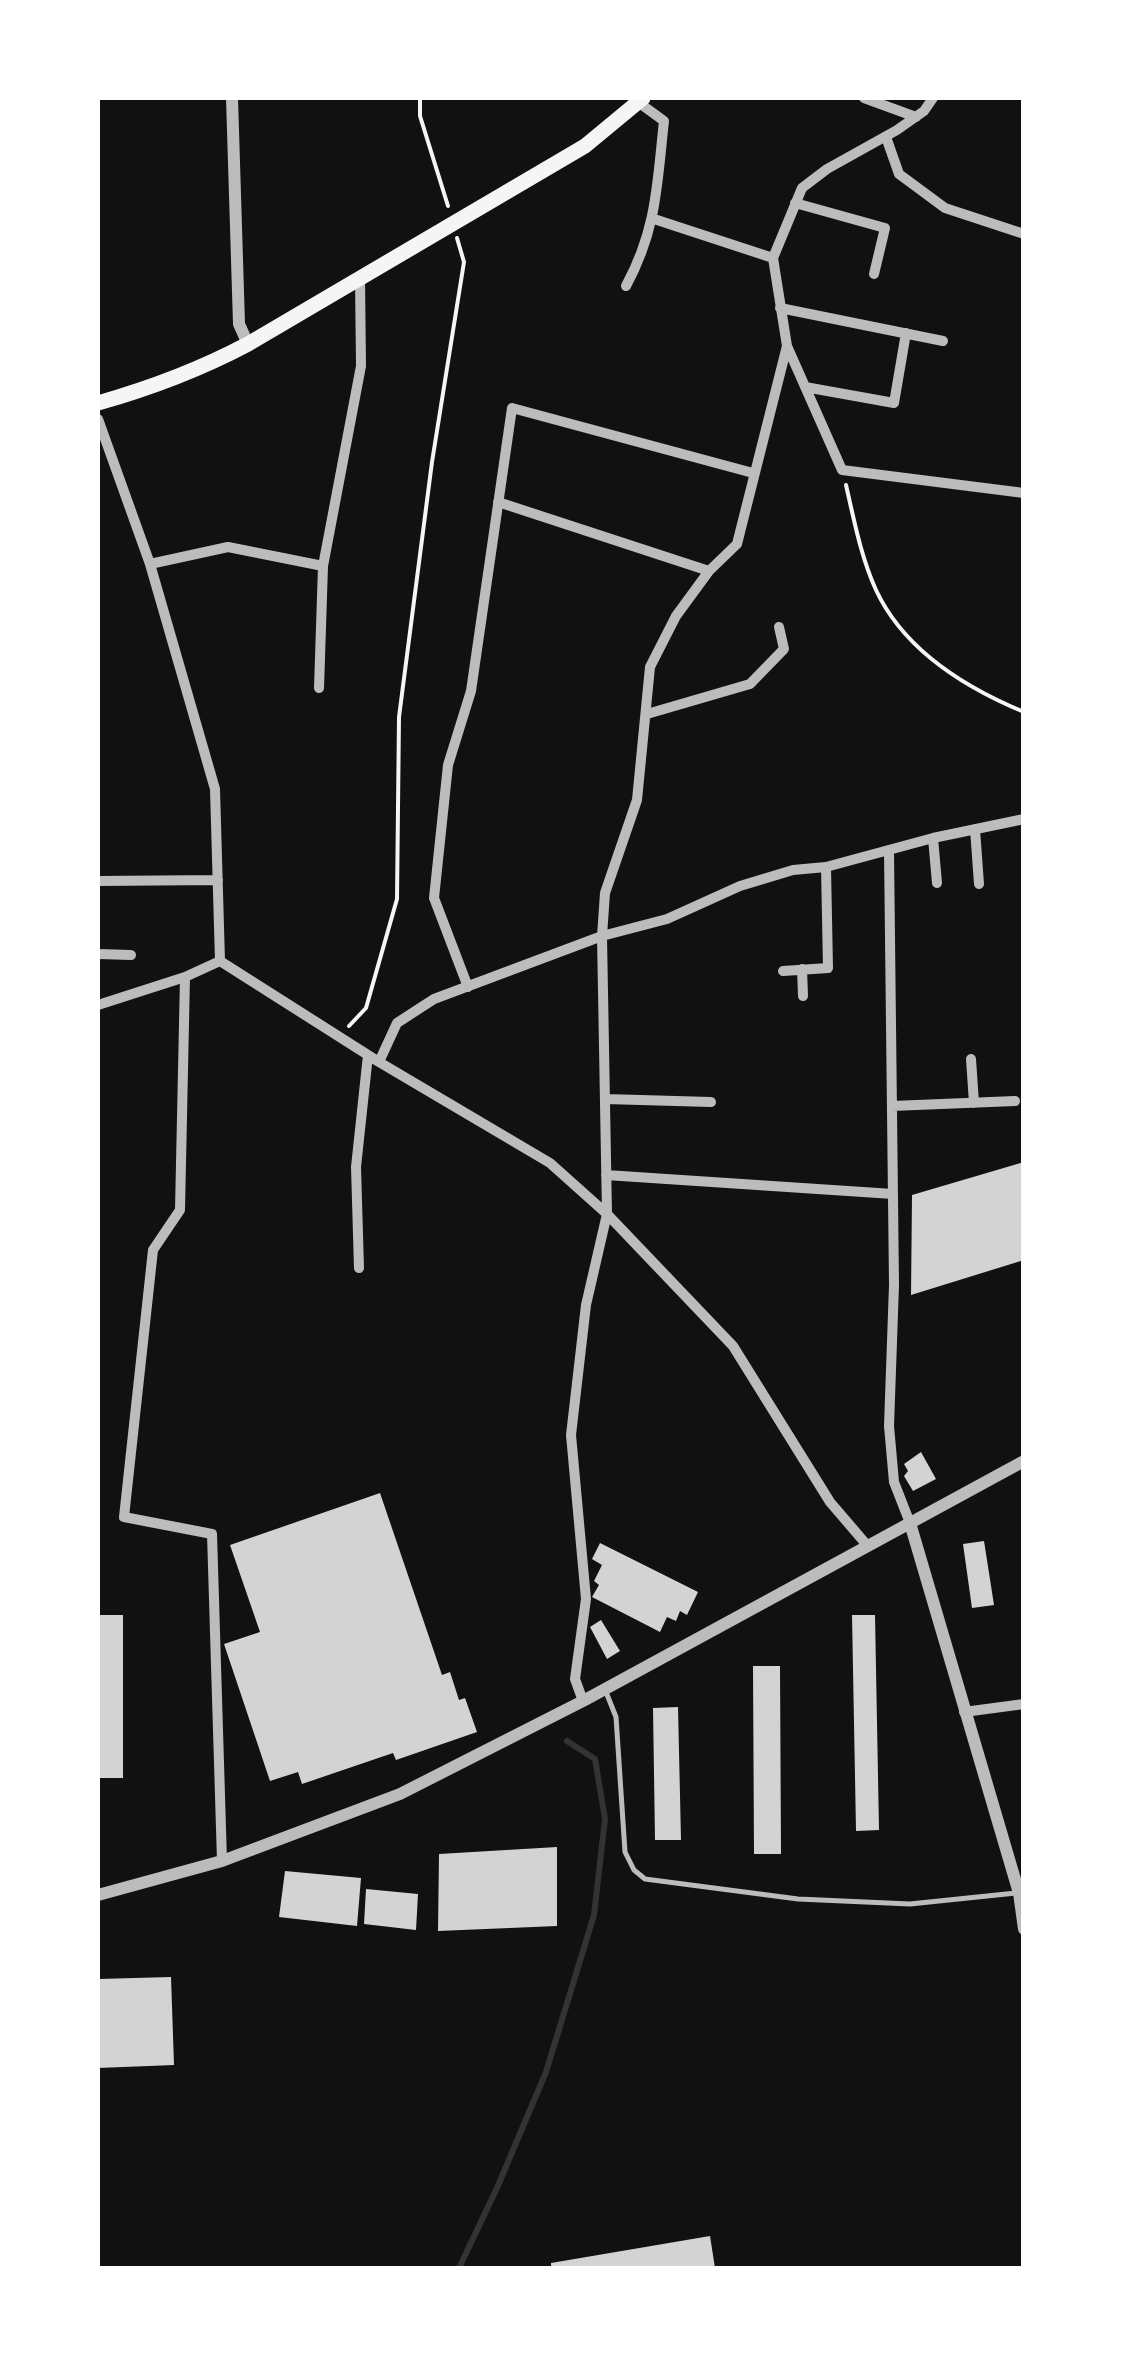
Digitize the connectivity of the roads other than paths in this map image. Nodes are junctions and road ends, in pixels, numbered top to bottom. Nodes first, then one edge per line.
1 (232, 98) edge
2 (864, 98) edge
3 (933, 98) edge
4 (641, 100) edge
5 (916, 117) junction
6 (886, 136) junction
7 (796, 204) junction
8 (654, 219) junction
9 (1024, 234) edge
10 (772, 258) junction
11 (874, 274) dead end
12 (360, 276) junction
13 (626, 286) dead end
14 (780, 308) junction
15 (906, 334) junction
16 (942, 341) dead end
17 (248, 344) junction
18 (787, 346) junction
19 (805, 387) junction
20 (98, 403) edge
21 (98, 419) edge
22 (753, 473) junction
23 (1024, 492) edge
24 (498, 502) junction
25 (150, 564) junction
26 (323, 566) junction
27 (708, 571) junction
28 (780, 627) dead end
29 (319, 688) dead end
30 (647, 714) junction
31 (1024, 819) edge
32 (975, 829) junction
33 (933, 838) junction
34 (890, 851) junction
35 (826, 867) junction
36 (218, 880) junction
37 (98, 881) edge
38 (936, 883) dead end
39 (978, 884) dead end
40 (602, 936) junction
41 (98, 954) edge
42 (131, 955) dead end
43 (220, 961) junction
44 (802, 970) junction
45 (783, 971) dead end
46 (185, 976) junction
47 (468, 987) junction
48 (803, 996) dead end
49 (98, 1005) edge
50 (368, 1055) junction
51 (971, 1059) dead end
52 (379, 1062) junction
53 (605, 1099) junction
54 (1015, 1101) dead end
55 (712, 1102) dead end
56 (974, 1103) junction
57 (892, 1106) junction
58 (606, 1175) junction
59 (892, 1194) junction
60 (607, 1214) junction
61 (359, 1268) dead end
62 (1024, 1460) edge
63 (910, 1523) junction
64 (866, 1544) junction
65 (605, 1688) junction
66 (583, 1701) junction
67 (1024, 1704) edge
68 (964, 1712) junction
69 (222, 1862) junction
70 (1019, 1892) junction
71 (98, 1895) edge
72 (1024, 1929) edge

1 - 17 street
2 - 5 street
3 - 5 street
4 - 8 street
4 - 12 main road
5 - 6 street
6 - 7 street
6 - 9 street
7 - 10 street
7 - 11 street
8 - 10 street
8 - 13 street
10 - 14 street
12 - 17 main road
12 - 26 street
14 - 15 street
14 - 18 street
15 - 16 street
15 - 19 street
17 - 20 main road
18 - 19 street
18 - 22 street
19 - 23 street
21 - 25 street
22 - 24 street
22 - 27 street
24 - 27 street
24 - 47 street
25 - 26 street
25 - 36 street
26 - 29 street
27 - 30 street
28 - 30 street
30 - 40 street
31 - 32 street
32 - 33 street
32 - 39 street
33 - 34 street
33 - 38 street
34 - 35 street
34 - 57 street
35 - 40 street
35 - 44 street
36 - 37 street
36 - 43 street
40 - 47 street
40 - 53 street
41 - 42 street
43 - 46 street
43 - 50 street
44 - 45 street
44 - 48 street
46 - 49 street
46 - 69 street
47 - 52 street
50 - 52 street
50 - 61 street
51 - 56 street
52 - 60 street
53 - 55 street
53 - 58 street
54 - 56 street
56 - 57 street
57 - 59 street
58 - 59 street
58 - 60 street
59 - 63 street
60 - 64 street
60 - 66 street
62 - 63 street
63 - 64 street
63 - 68 street
64 - 65 street
65 - 66 street
65 - 70 lane
66 - 69 street
67 - 68 street
68 - 70 street
69 - 71 street
70 - 72 street

